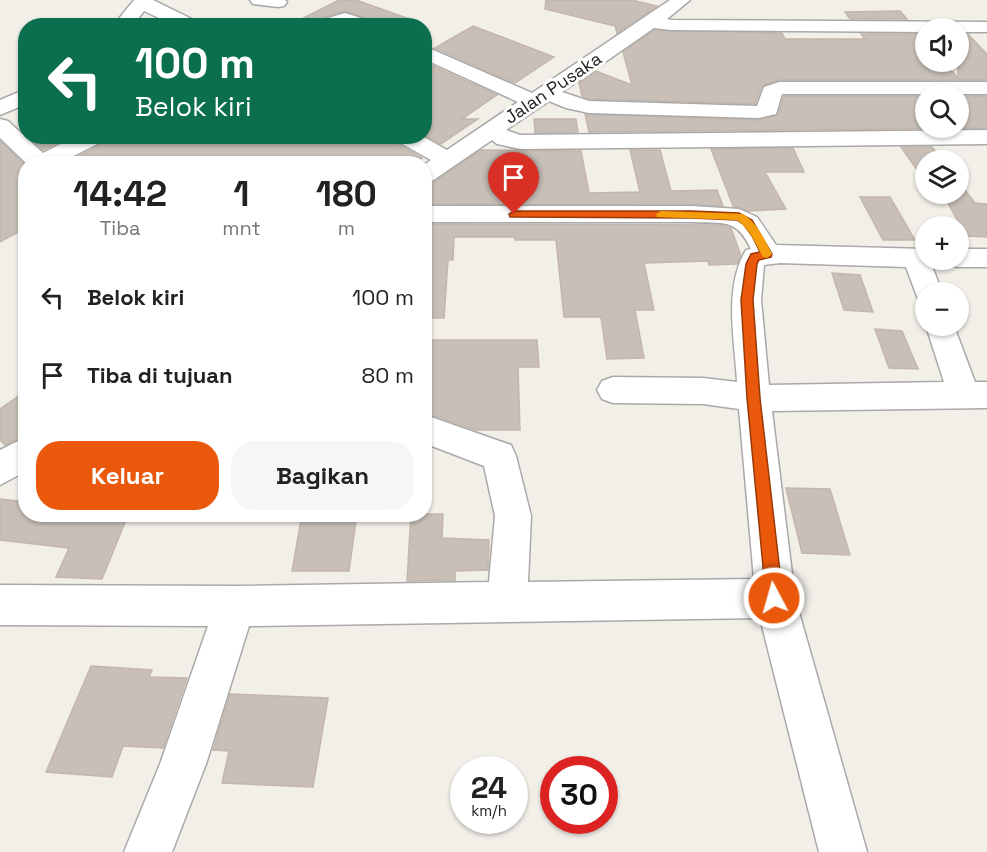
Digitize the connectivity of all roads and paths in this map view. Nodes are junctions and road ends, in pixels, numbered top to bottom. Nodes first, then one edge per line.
1 (260, 0) edge
2 (681, 0) edge
3 (143, 2) edge
4 (278, 2) dead end
5 (129, 18) edge
6 (176, 18) edge
7 (651, 22) junction
8 (987, 27) edge
9 (432, 54) edge
10 (987, 88) edge
11 (969, 96) edge
12 (540, 97) junction
13 (915, 97) edge
14 (18, 99) edge
15 (0, 108) edge
16 (969, 110) edge
17 (0, 126) edge
18 (491, 130) junction
19 (987, 131) edge
20 (987, 137) edge
21 (18, 142) edge
22 (20, 144) edge
23 (79, 144) edge
24 (419, 144) edge
25 (33, 156) edge
26 (55, 156) edge
27 (447, 160) junction
28 (432, 170) edge
29 (432, 214) edge
30 (767, 254) junction
31 (915, 258) edge
32 (969, 258) edge
33 (987, 258) edge
34 (945, 336) edge
35 (613, 390) dead end
36 (975, 395) edge
37 (754, 398) junction
38 (432, 431) edge
39 (18, 457) edge
40 (0, 469) edge
41 (774, 598) junction
42 (507, 602) junction
43 (0, 605) edge
44 (235, 606) junction
45 (148, 852) edge
46 (843, 852) edge

1 - 4 street
2 - 7 street, Jalan Pusaka
3 - 5 street
3 - 6 street
7 - 8 street
7 - 12 street, Jalan Pusaka
9 - 12 street
10 - 11 street
12 - 13 street
12 - 18 street, Jalan Pusaka
14 - 15 street
16 - 19 street
17 - 21 street
18 - 20 street
18 - 27 street, Jalan Pusaka
22 - 25 street
23 - 26 street
24 - 27 street
27 - 28 street, Jalan Pusaka
29 - 30 street
30 - 31 street
30 - 37 street
32 - 33 street
34 - 36 street
35 - 37 street
36 - 37 street
37 - 41 street
38 - 42 street
39 - 40 street
41 - 42 street
41 - 46 street
42 - 44 street
43 - 44 street
44 - 45 street

